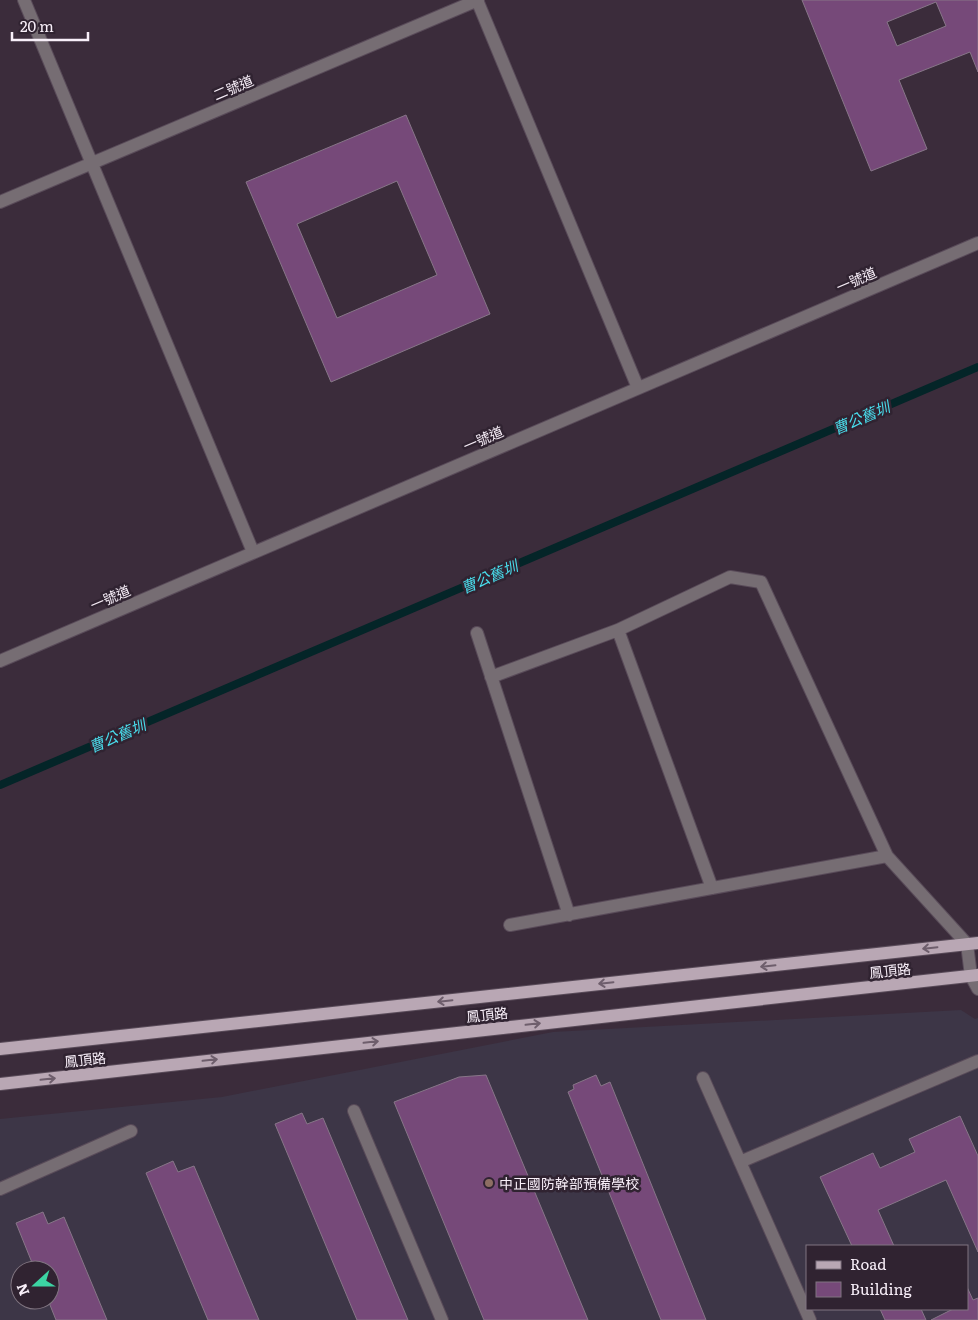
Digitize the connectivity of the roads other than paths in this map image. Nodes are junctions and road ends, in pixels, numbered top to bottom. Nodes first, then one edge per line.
1 (24, 0) edge
2 (478, 0) edge
3 (92, 164) junction
4 (0, 202) edge
5 (978, 243) edge
6 (638, 388) junction
7 (253, 552) junction
8 (618, 630) junction
9 (477, 633) dead end
10 (0, 661) edge
11 (491, 677) junction
12 (887, 856) junction
13 (712, 888) junction
14 (569, 915) junction
15 (510, 925) dead end
16 (972, 944) edge
17 (975, 976) edge
18 (978, 989) edge
19 (0, 1049) edge
20 (978, 1061) edge
21 (703, 1078) dead end
22 (0, 1084) edge
23 (354, 1111) dead end
24 (131, 1131) dead end
25 (740, 1162) junction
26 (0, 1189) edge
27 (442, 1320) edge
28 (810, 1320) edge

1 - 3 street
2 - 3 street, 二號道
2 - 6 street
3 - 4 street, 二號道
3 - 7 street
5 - 6 street, 一號道
6 - 7 street, 一號道
7 - 10 street, 一號道
8 - 11 street
8 - 12 street
8 - 13 street
9 - 11 street
11 - 14 street
12 - 13 street
12 - 16 street
13 - 14 street
14 - 15 street
16 - 17 street
16 -> 19 main road, 鳳頂路
17 - 18 street
22 -> 17 main road, 鳳頂路
20 - 25 street
21 - 25 street
23 - 27 street
24 - 26 street
25 - 28 street

